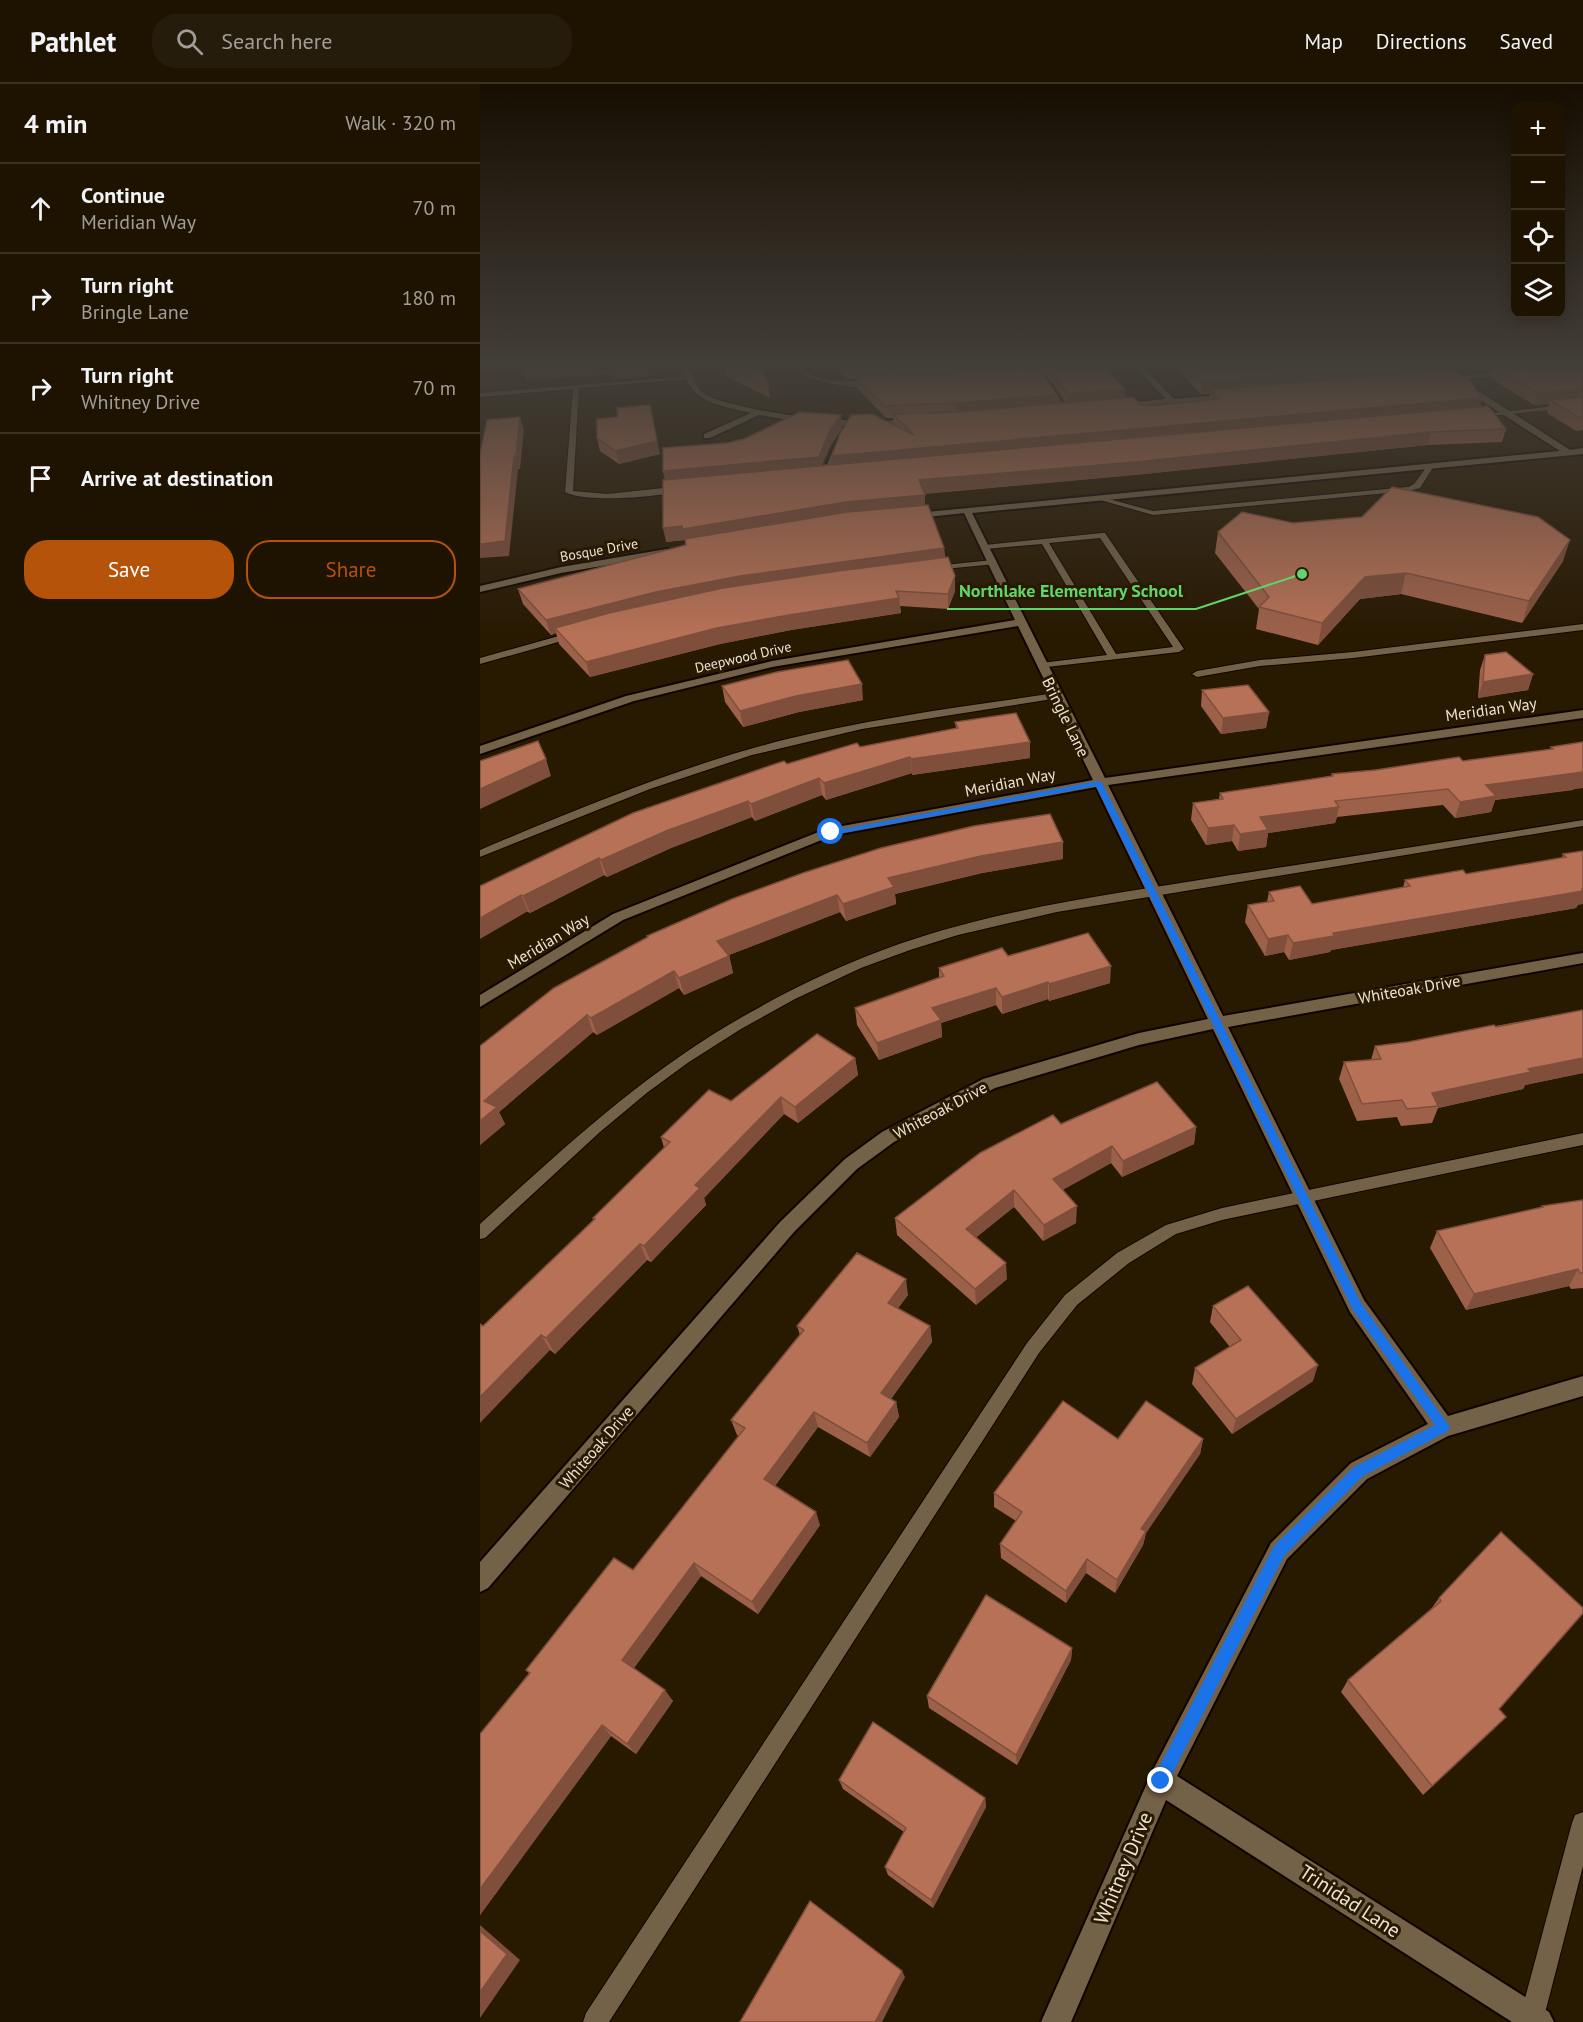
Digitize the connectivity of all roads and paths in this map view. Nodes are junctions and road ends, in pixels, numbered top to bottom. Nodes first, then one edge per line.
1 (572, 453) edge
2 (833, 453) edge
3 (1554, 453) edge
4 (1430, 466) junction
5 (836, 474) edge
6 (825, 475) junction
7 (815, 476) edge
8 (689, 488) edge
9 (1101, 499) junction
10 (967, 511) junction
11 (895, 517) edge
12 (1044, 541) junction
13 (985, 547) junction
14 (675, 550) edge
15 (993, 562) junction
16 (921, 570) edge
17 (480, 589) edge
18 (1021, 622) junction
19 (1583, 627) edge
20 (583, 632) edge
21 (1113, 657) junction
22 (480, 661) edge
23 (1041, 666) junction
24 (1197, 674) dead end
25 (1056, 696) junction
26 (1583, 714) edge
27 (480, 750) edge
28 (1098, 783) junction
29 (1583, 823) edge
30 (480, 854) edge
31 (1152, 892) junction
32 (1583, 958) edge
33 (480, 1002) edge
34 (1217, 1023) junction
35 (1583, 1139) edge
36 (1303, 1197) junction
37 (480, 1233) edge
38 (1583, 1386) edge
39 (1443, 1427) junction
40 (480, 1580) edge
41 (1161, 1781) junction
42 (1583, 1823) edge
43 (1535, 2020) edge
44 (595, 2022) edge
45 (1056, 2022) edge

1 - 8 lane
2 - 6 lane
3 - 4 street
4 - 9 street
4 - 9 lane
5 - 6 lane
6 - 7 lane
9 - 10 street
10 - 11 street
10 - 13 street, Bringle Lane
12 - 13 lane
12 - 21 lane
12 - 21 lane
13 - 15 street, Bringle Lane
14 - 17 street, Bosque Drive
15 - 16 lane
15 - 18 street, Bringle Lane
18 - 23 street, Bringle Lane
18 - 27 street, Deepwood Drive
19 - 24 lane
20 - 22 lane
21 - 23 lane
23 - 25 street, Bringle Lane
25 - 28 street, Bringle Lane
25 - 30 lane
26 - 28 street, Meridian Way
28 - 31 street, Bringle Lane
28 - 33 street, Meridian Way
29 - 31 lane
31 - 34 street, Bringle Lane
31 - 37 lane
32 - 34 street, Whiteoak Drive
34 - 36 street, Bringle Lane
34 - 40 street, Whiteoak Drive
35 - 36 lane
36 - 39 street, Bringle Lane
36 - 44 lane
38 - 39 street, Whitney Drive
39 - 41 street, Whitney Drive
41 - 43 street, Trinidad Lane
41 - 45 street, Whitney Drive
42 - 43 lane

